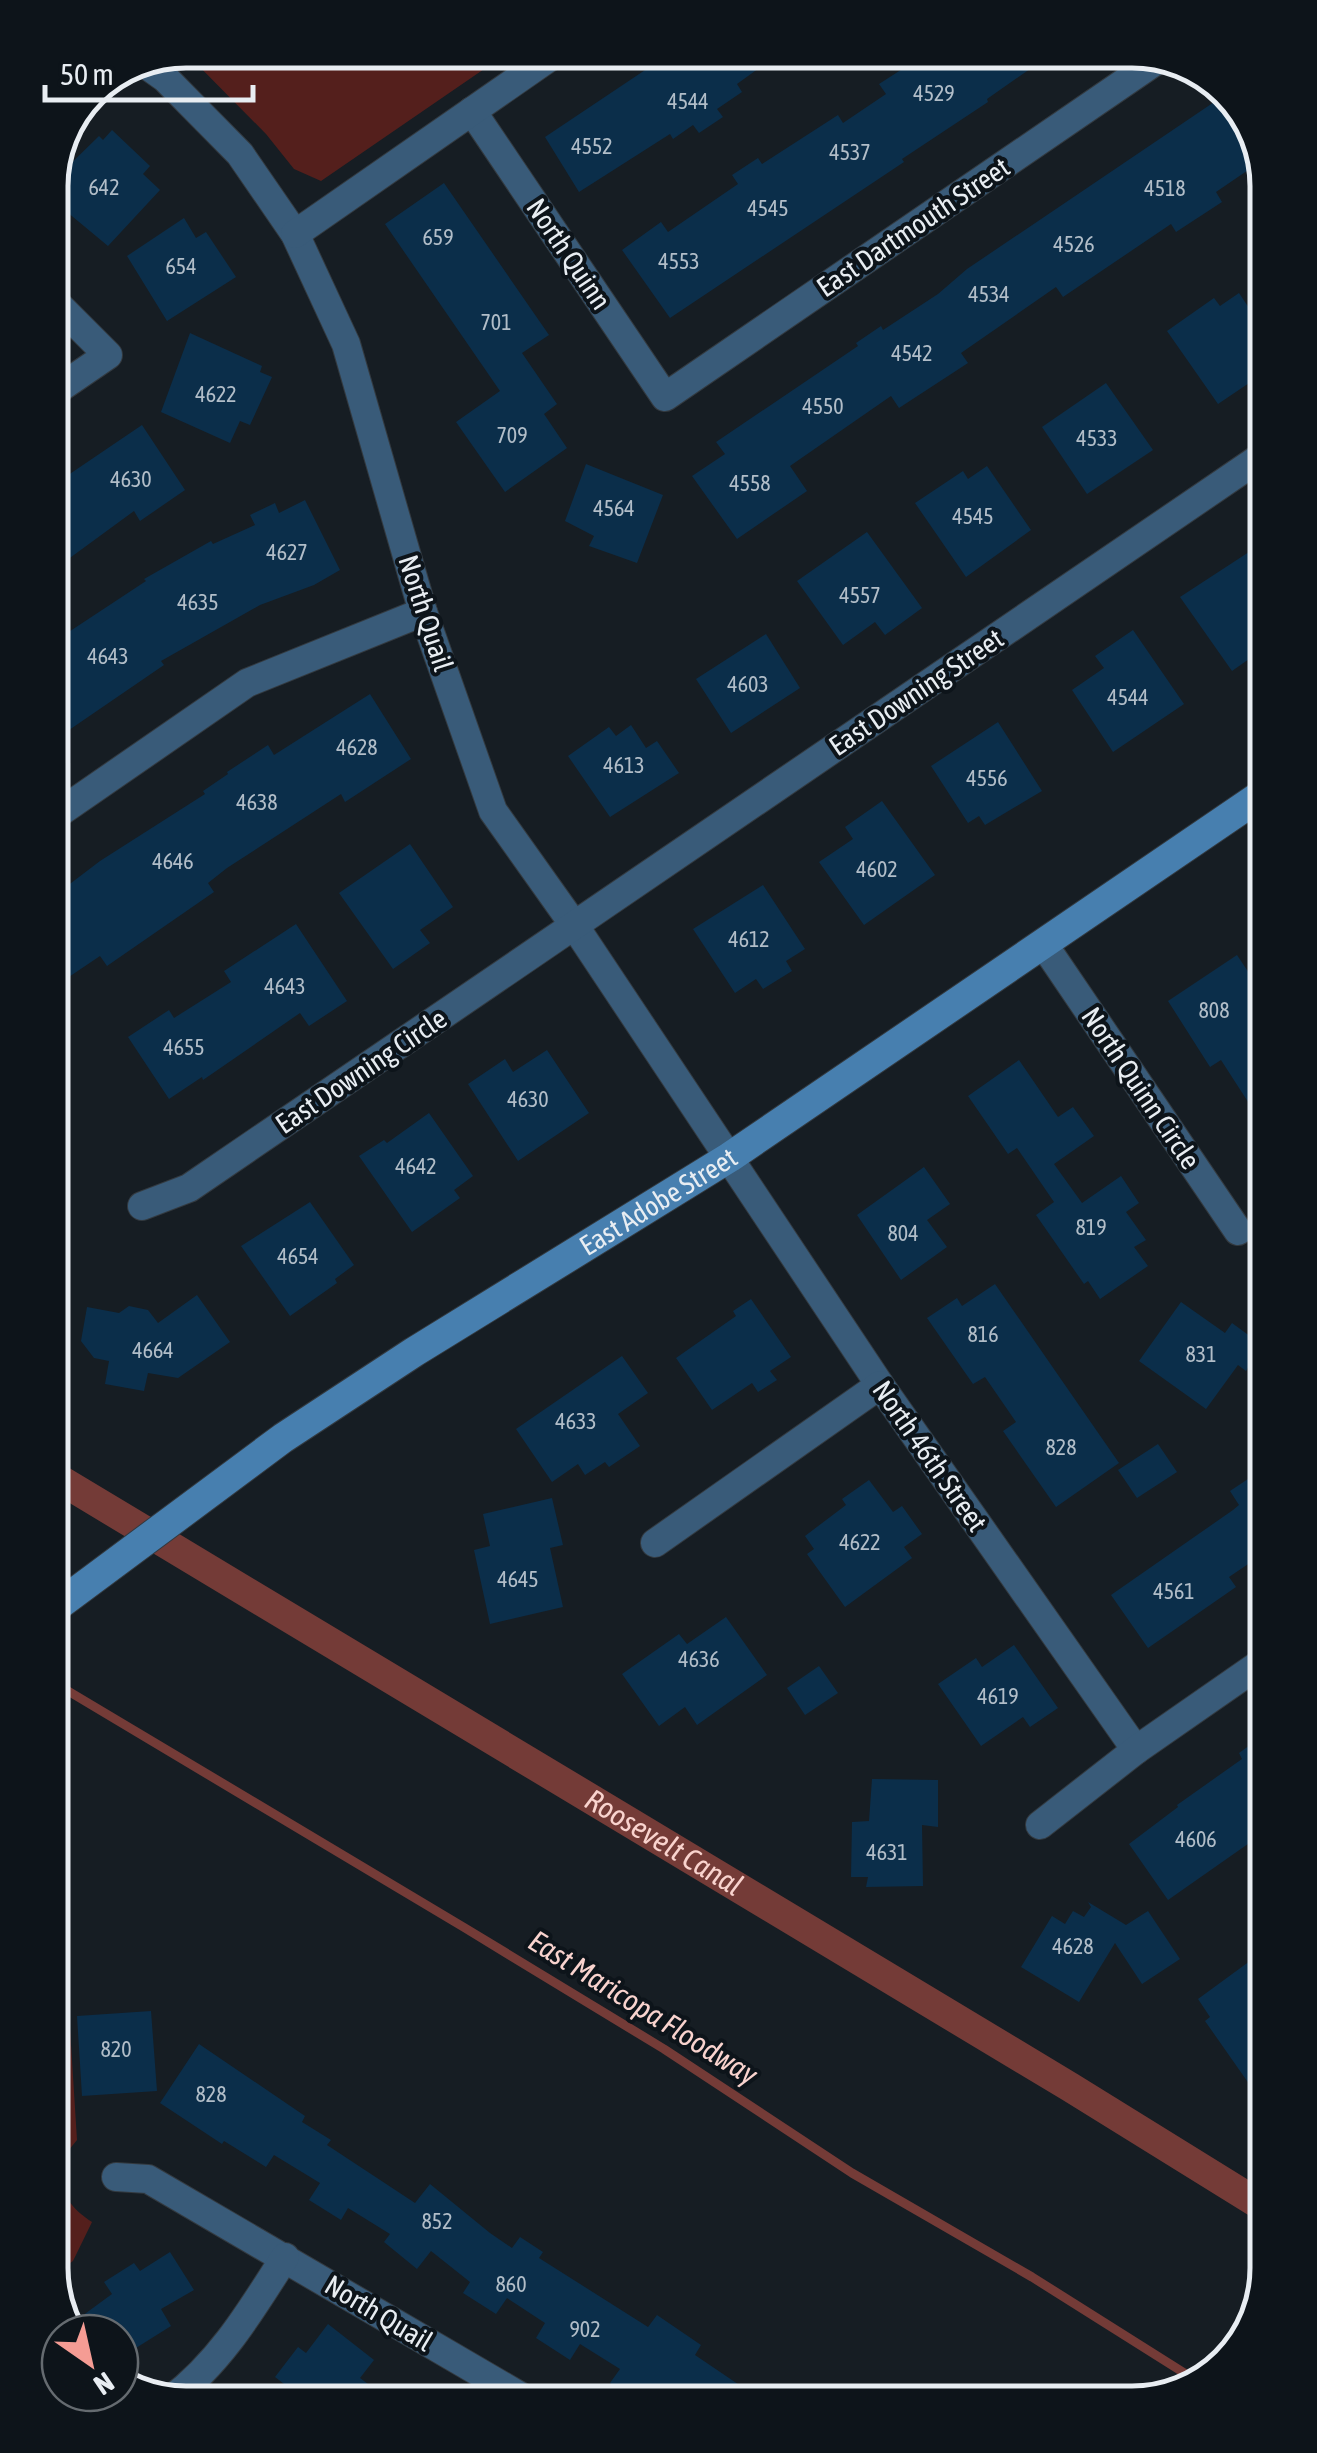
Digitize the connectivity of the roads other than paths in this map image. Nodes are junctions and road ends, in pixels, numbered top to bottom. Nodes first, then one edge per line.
1 (534, 68) edge
2 (1144, 69) edge
3 (157, 72) edge
4 (472, 111) junction
5 (295, 234) junction
6 (68, 315) edge
7 (68, 382) edge
8 (665, 396) joint
9 (1250, 464) edge
10 (424, 612) junction
11 (1250, 803) edge
12 (68, 807) edge
13 (574, 925) junction
14 (1044, 944) junction
15 (730, 1157) junction
16 (142, 1206) dead end
17 (1238, 1232) dead end
18 (880, 1385) junction
19 (654, 1542) dead end
20 (68, 1598) edge
21 (1250, 1671) edge
22 (1136, 1750) junction
23 (1040, 1825) dead end
24 (116, 2177) dead end
25 (285, 2257) junction
26 (191, 2385) edge
27 (502, 2385) edge

1 - 4 street
2 - 8 street, East Dartmouth Street
3 - 5 street, North Quail
4 - 5 street
4 - 8 street, North Quinn
5 - 10 street, North Quail
6 - 7 street
9 - 13 street, East Downing Street
10 - 12 street
10 - 13 street, North Quail
11 - 14 street, East Adobe Street
13 - 15 street, North Quail
13 - 16 street, East Downing Circle
14 - 15 street, East Adobe Street
14 - 17 street, North Quinn Circle
15 - 18 street, North 46th Street
15 - 20 street, East Adobe Street
18 - 19 street
18 - 22 street, North 46th Street
21 - 22 street
22 - 23 street
24 - 25 street, North Quail
25 - 26 street
25 - 27 street, North Quail

